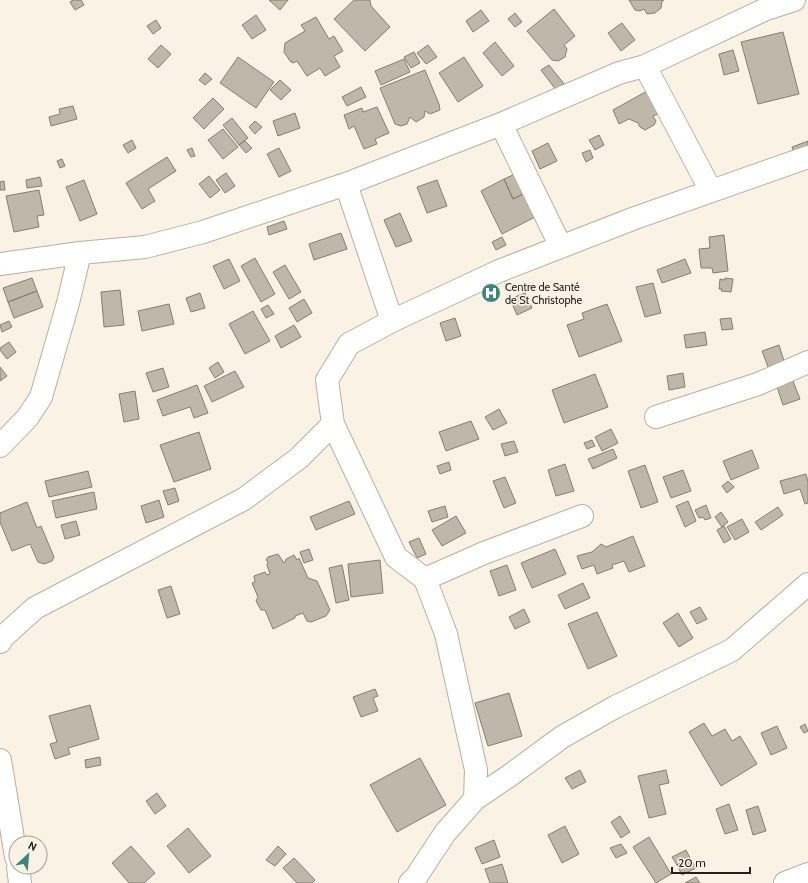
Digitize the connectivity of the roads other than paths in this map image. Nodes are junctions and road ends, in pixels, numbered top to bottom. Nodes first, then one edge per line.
1 (794, 0) edge
2 (645, 66) junction
3 (501, 124) junction
4 (808, 156) edge
5 (346, 184) junction
6 (711, 191) junction
7 (561, 247) junction
8 (80, 253) junction
9 (0, 264) edge
10 (392, 321) junction
11 (808, 362) edge
12 (656, 417) dead end
13 (333, 424) junction
14 (0, 446) edge
15 (582, 516) dead end
16 (425, 579) junction
17 (808, 584) edge
18 (0, 642) edge
19 (0, 760) edge
20 (475, 799) junction
21 (12, 835) edge
22 (808, 874) edge
23 (410, 883) edge
24 (785, 883) edge

1 - 2 street
2 - 3 street
2 - 6 street
3 - 5 street
3 - 7 street
4 - 6 street
5 - 8 street
5 - 10 street
6 - 7 street
7 - 10 street
8 - 9 street
8 - 14 street
10 - 13 street
11 - 12 street
13 - 16 street
13 - 18 street
15 - 16 street
16 - 20 street
17 - 20 street
19 - 21 street
20 - 23 street
22 - 24 street

